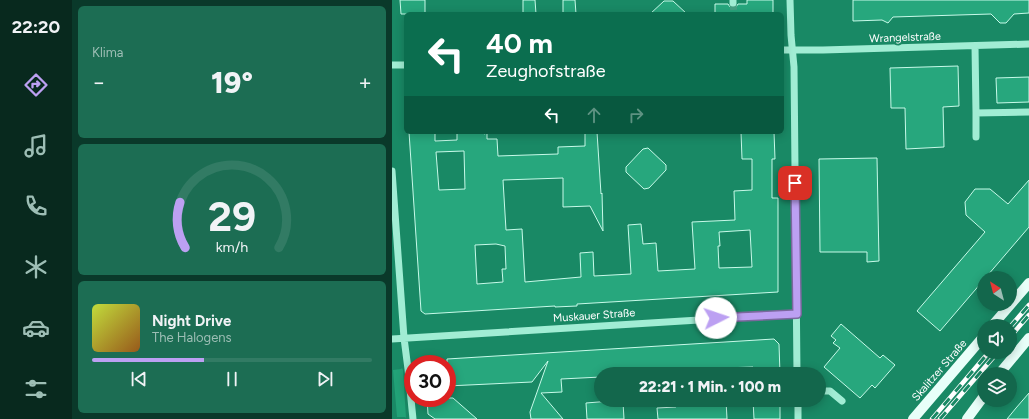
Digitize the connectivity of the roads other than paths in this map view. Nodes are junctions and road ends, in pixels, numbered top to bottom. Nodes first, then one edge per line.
1 (790, 0) edge
2 (1029, 44) edge
3 (975, 46) junction
4 (784, 50) edge
5 (793, 51) junction
6 (392, 65) edge
7 (404, 65) edge
8 (1029, 112) edge
9 (976, 113) junction
10 (976, 137) dead end
11 (392, 171) edge
12 (1029, 283) edge
13 (797, 314) junction
14 (998, 319) edge
15 (404, 338) junction
16 (1029, 338) edge
17 (392, 339) edge
18 (977, 344) edge
19 (797, 367) edge
20 (1005, 367) edge
21 (826, 391) edge
22 (842, 401) dead end
23 (977, 405) edge
24 (798, 407) edge
25 (412, 419) edge
26 (798, 419) edge
27 (913, 419) edge
28 (967, 419) edge

1 - 5 street
2 - 3 street, Wrangelstraße
3 - 5 street, Wrangelstraße
3 - 9 street
4 - 5 street, Wrangelstraße
5 - 13 street
6 - 7 street
8 - 9 street
9 - 10 street
11 - 15 street
12 - 14 main road
13 - 15 street, Muskauer Straße
13 - 19 street
15 - 17 street, Muskauer Straße
15 - 25 street
16 - 20 main road
18 - 27 main road, Skalitzer Straße
21 - 22 street
23 - 28 main road
24 - 26 street

